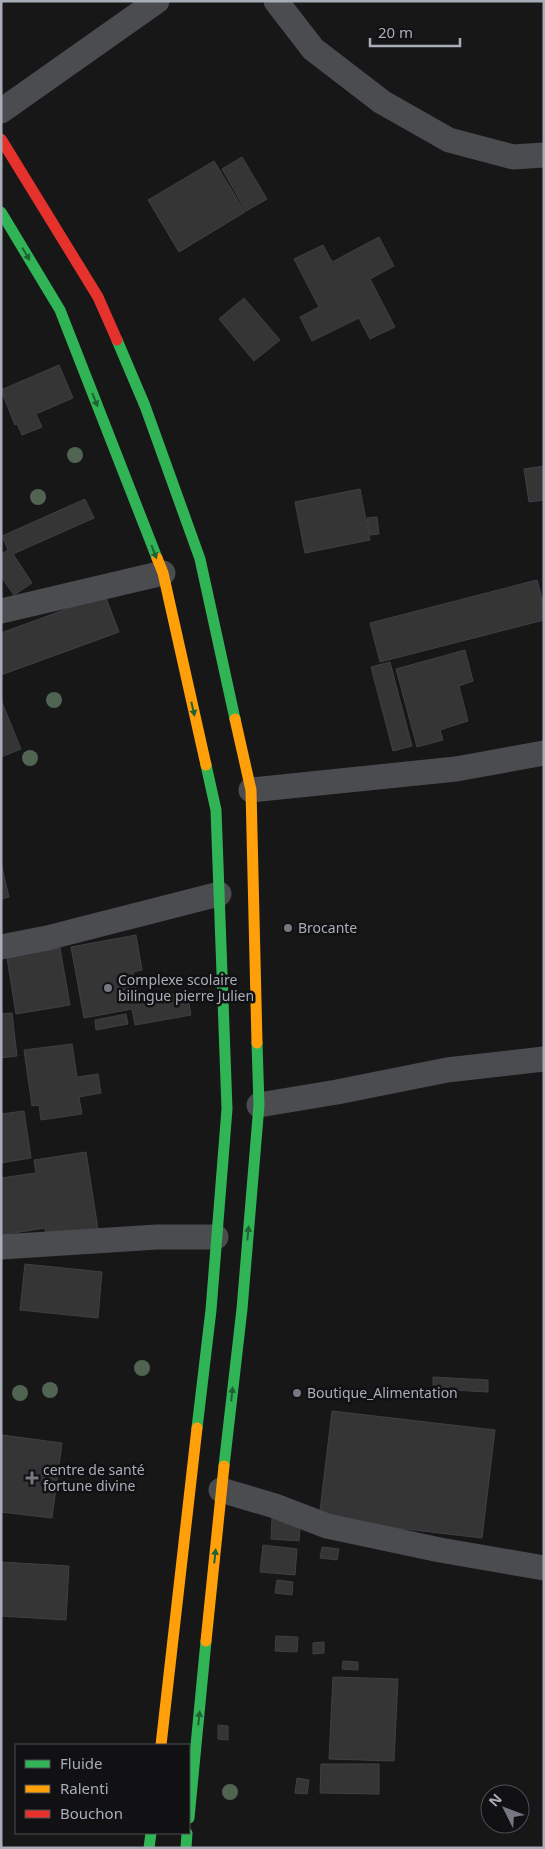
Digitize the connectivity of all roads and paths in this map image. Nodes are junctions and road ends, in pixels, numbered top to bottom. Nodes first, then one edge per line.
1 (157, 1) edge
2 (276, 1) edge
3 (1, 111) edge
4 (1, 139) edge
5 (544, 155) edge
6 (1, 212) edge
7 (162, 573) junction
8 (1, 610) edge
9 (544, 753) edge
10 (251, 790) junction
11 (219, 894) junction
12 (1, 947) edge
13 (544, 1059) edge
14 (259, 1105) junction
15 (216, 1237) junction
16 (1, 1247) edge
17 (221, 1490) junction
18 (544, 1568) edge
19 (161, 1744) edge
20 (190, 1808) edge
21 (150, 1834) edge
22 (187, 1834) edge
23 (149, 1848) edge
24 (186, 1848) edge

1 - 3 street
2 - 5 street
4 - 10 main road
6 -> 7 main road
7 - 8 street
7 -> 11 main road
9 - 10 street
10 - 14 main road
11 - 12 street
11 - 15 main road
13 - 14 street
17 -> 14 main road
15 - 16 street
15 - 19 main road
17 - 18 street
20 -> 17 main road
21 - 23 main road
22 - 24 main road

